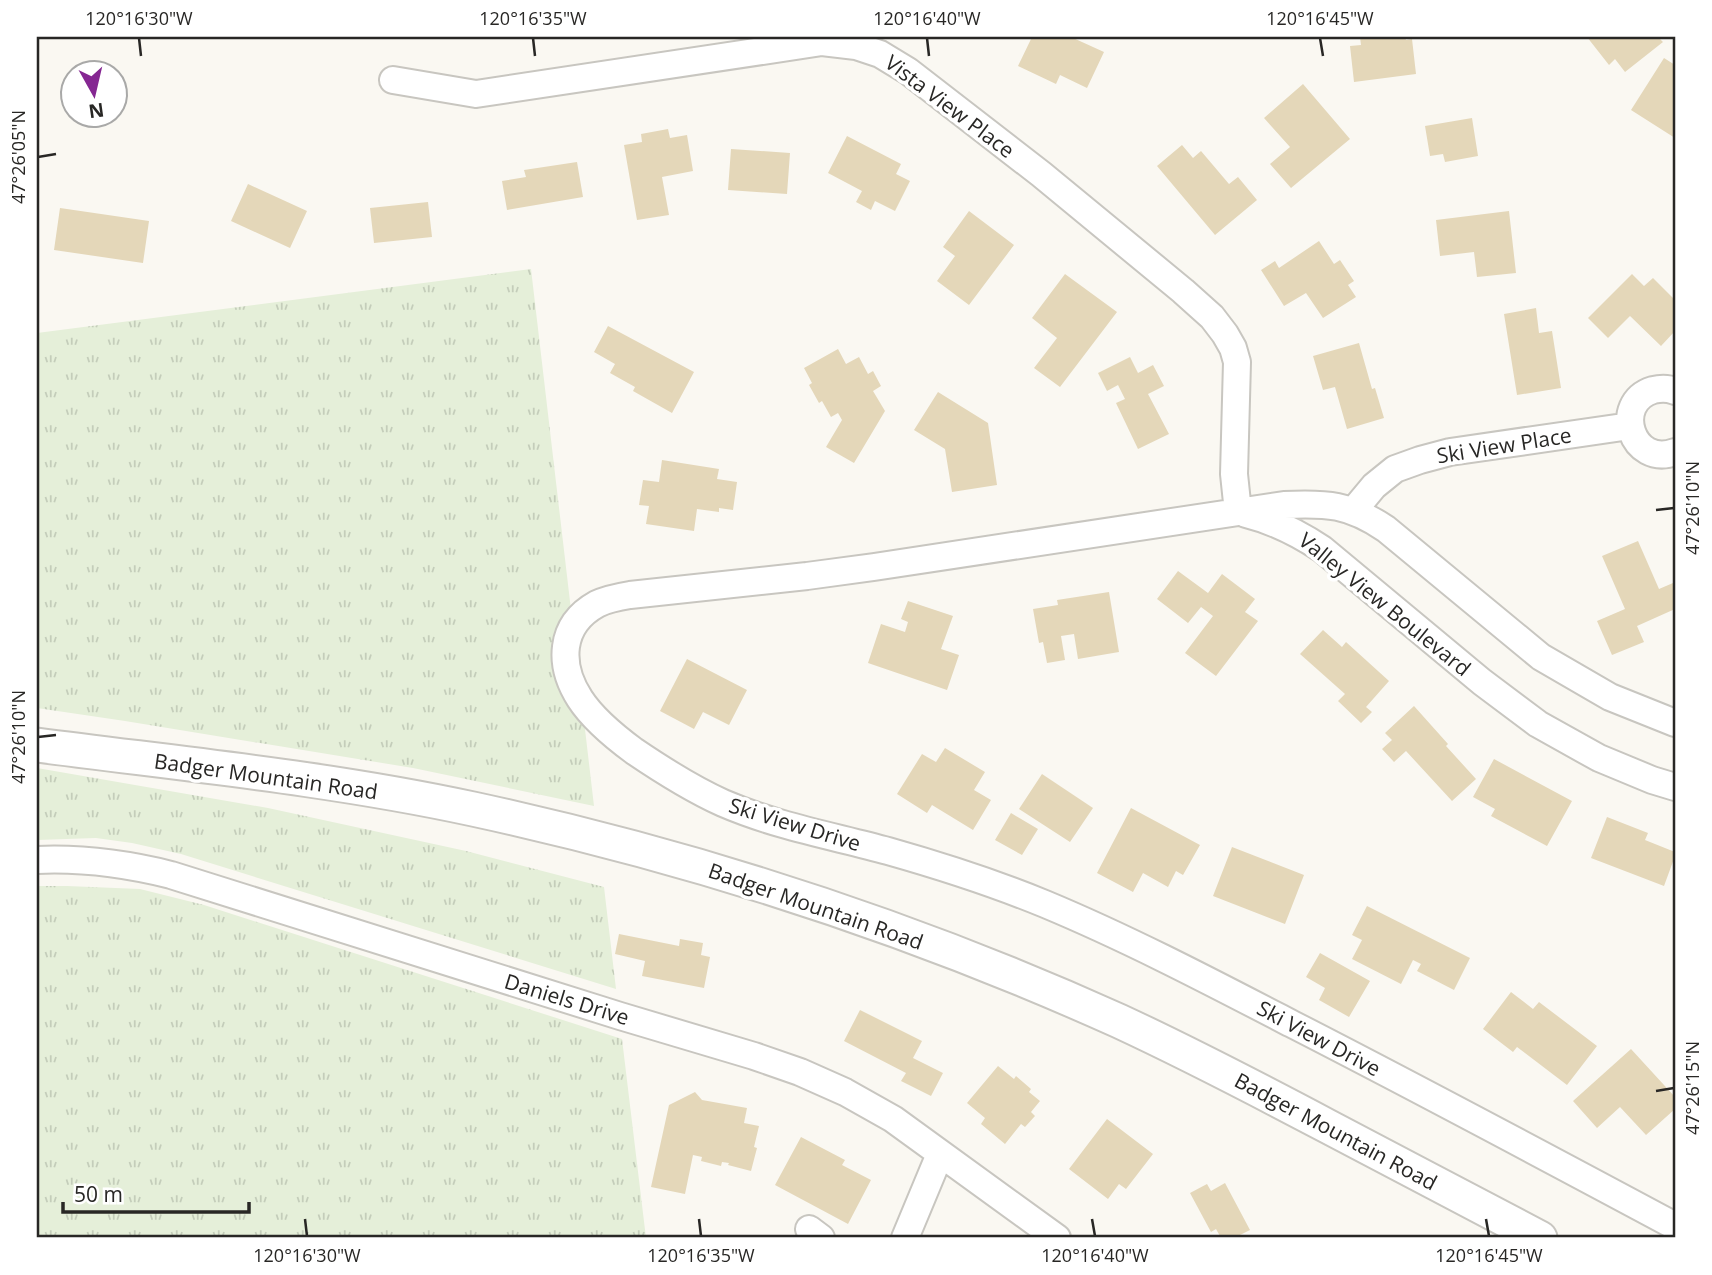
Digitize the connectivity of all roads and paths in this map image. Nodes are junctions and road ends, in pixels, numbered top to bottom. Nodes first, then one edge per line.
1 (393, 80) dead end
2 (1675, 391) edge
3 (1630, 426) junction
4 (1675, 452) edge
5 (1354, 510) junction
6 (1238, 512) junction
7 (1675, 723) edge
8 (37, 745) edge
9 (1675, 787) edge
10 (37, 860) edge
11 (940, 1154) junction
12 (1675, 1226) edge
13 (905, 1238) edge
14 (1057, 1238) edge
15 (1540, 1238) edge

1 - 6 street, Vista View Place
2 - 3 street
3 - 4 street
3 - 5 street, Ski View Place
5 - 6 street, Valley View Boulevard
5 - 7 street, Valley View Boulevard
6 - 9 street, Valley View Boulevard
6 - 12 street, Ski View Drive
8 - 15 main road, Badger Mountain Road
10 - 11 street, Daniels Drive
11 - 13 street
11 - 14 street, Daniels Drive

